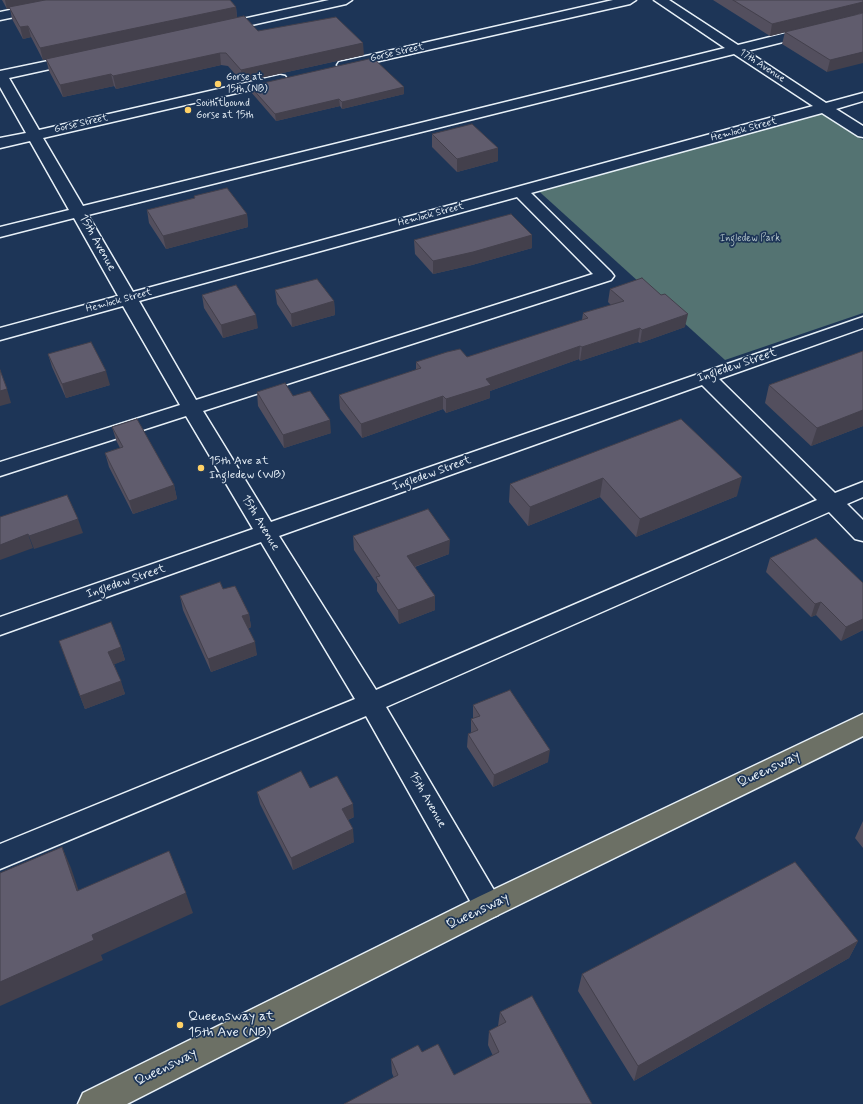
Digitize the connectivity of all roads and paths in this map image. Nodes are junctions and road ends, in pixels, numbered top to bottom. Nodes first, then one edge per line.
1 (77, 0) edge
2 (346, 0) edge
3 (630, 0) edge
4 (660, 0) edge
5 (0, 16) edge
6 (863, 18) edge
7 (208, 30) edge
8 (738, 50) junction
9 (92, 55) edge
10 (328, 68) edge
11 (0, 75) edge
12 (289, 77) edge
13 (863, 97) edge
14 (826, 108) junction
15 (863, 133) edge
16 (34, 135) junction
17 (0, 143) edge
18 (520, 191) junction
19 (80, 212) junction
20 (0, 232) edge
21 (128, 299) junction
22 (863, 322) edge
23 (0, 334) edge
24 (705, 377) junction
25 (191, 408) junction
26 (0, 469) edge
27 (863, 489) edge
28 (831, 502) junction
29 (266, 533) junction
30 (863, 533) edge
31 (0, 626) edge
32 (371, 703) junction
33 (863, 724) edge
34 (0, 857) edge
35 (488, 906) junction
36 (94, 1104) edge

1 - 5 street
2 - 7 street
3 - 10 street, Gorse Street
4 - 8 street, 17th Avenue
6 - 8 street
8 - 14 street, 17th Avenue
8 - 19 street
9 - 11 street
11 - 16 street, 15th Avenue
12 - 16 street, Gorse Street
13 - 14 street, Hemlock Street
14 - 15 street, 17th Avenue
14 - 18 street, Hemlock Street
16 - 17 street, Gorse Street
16 - 19 street, 15th Avenue
18 - 21 street, Hemlock Street
18 - 25 street
19 - 20 street
19 - 21 street, 15th Avenue
21 - 23 street, Hemlock Street
21 - 25 street, 15th Avenue
22 - 24 street, Ingledew Street
24 - 28 street
24 - 29 street, Ingledew Street
25 - 26 street
25 - 29 street, 15th Avenue
27 - 28 street
28 - 30 street
28 - 32 street
29 - 31 street, Ingledew Street
29 - 32 street, 15th Avenue
32 - 34 street
32 - 35 street, 15th Avenue
33 - 35 main road, Queensway
35 - 36 main road, Queensway

